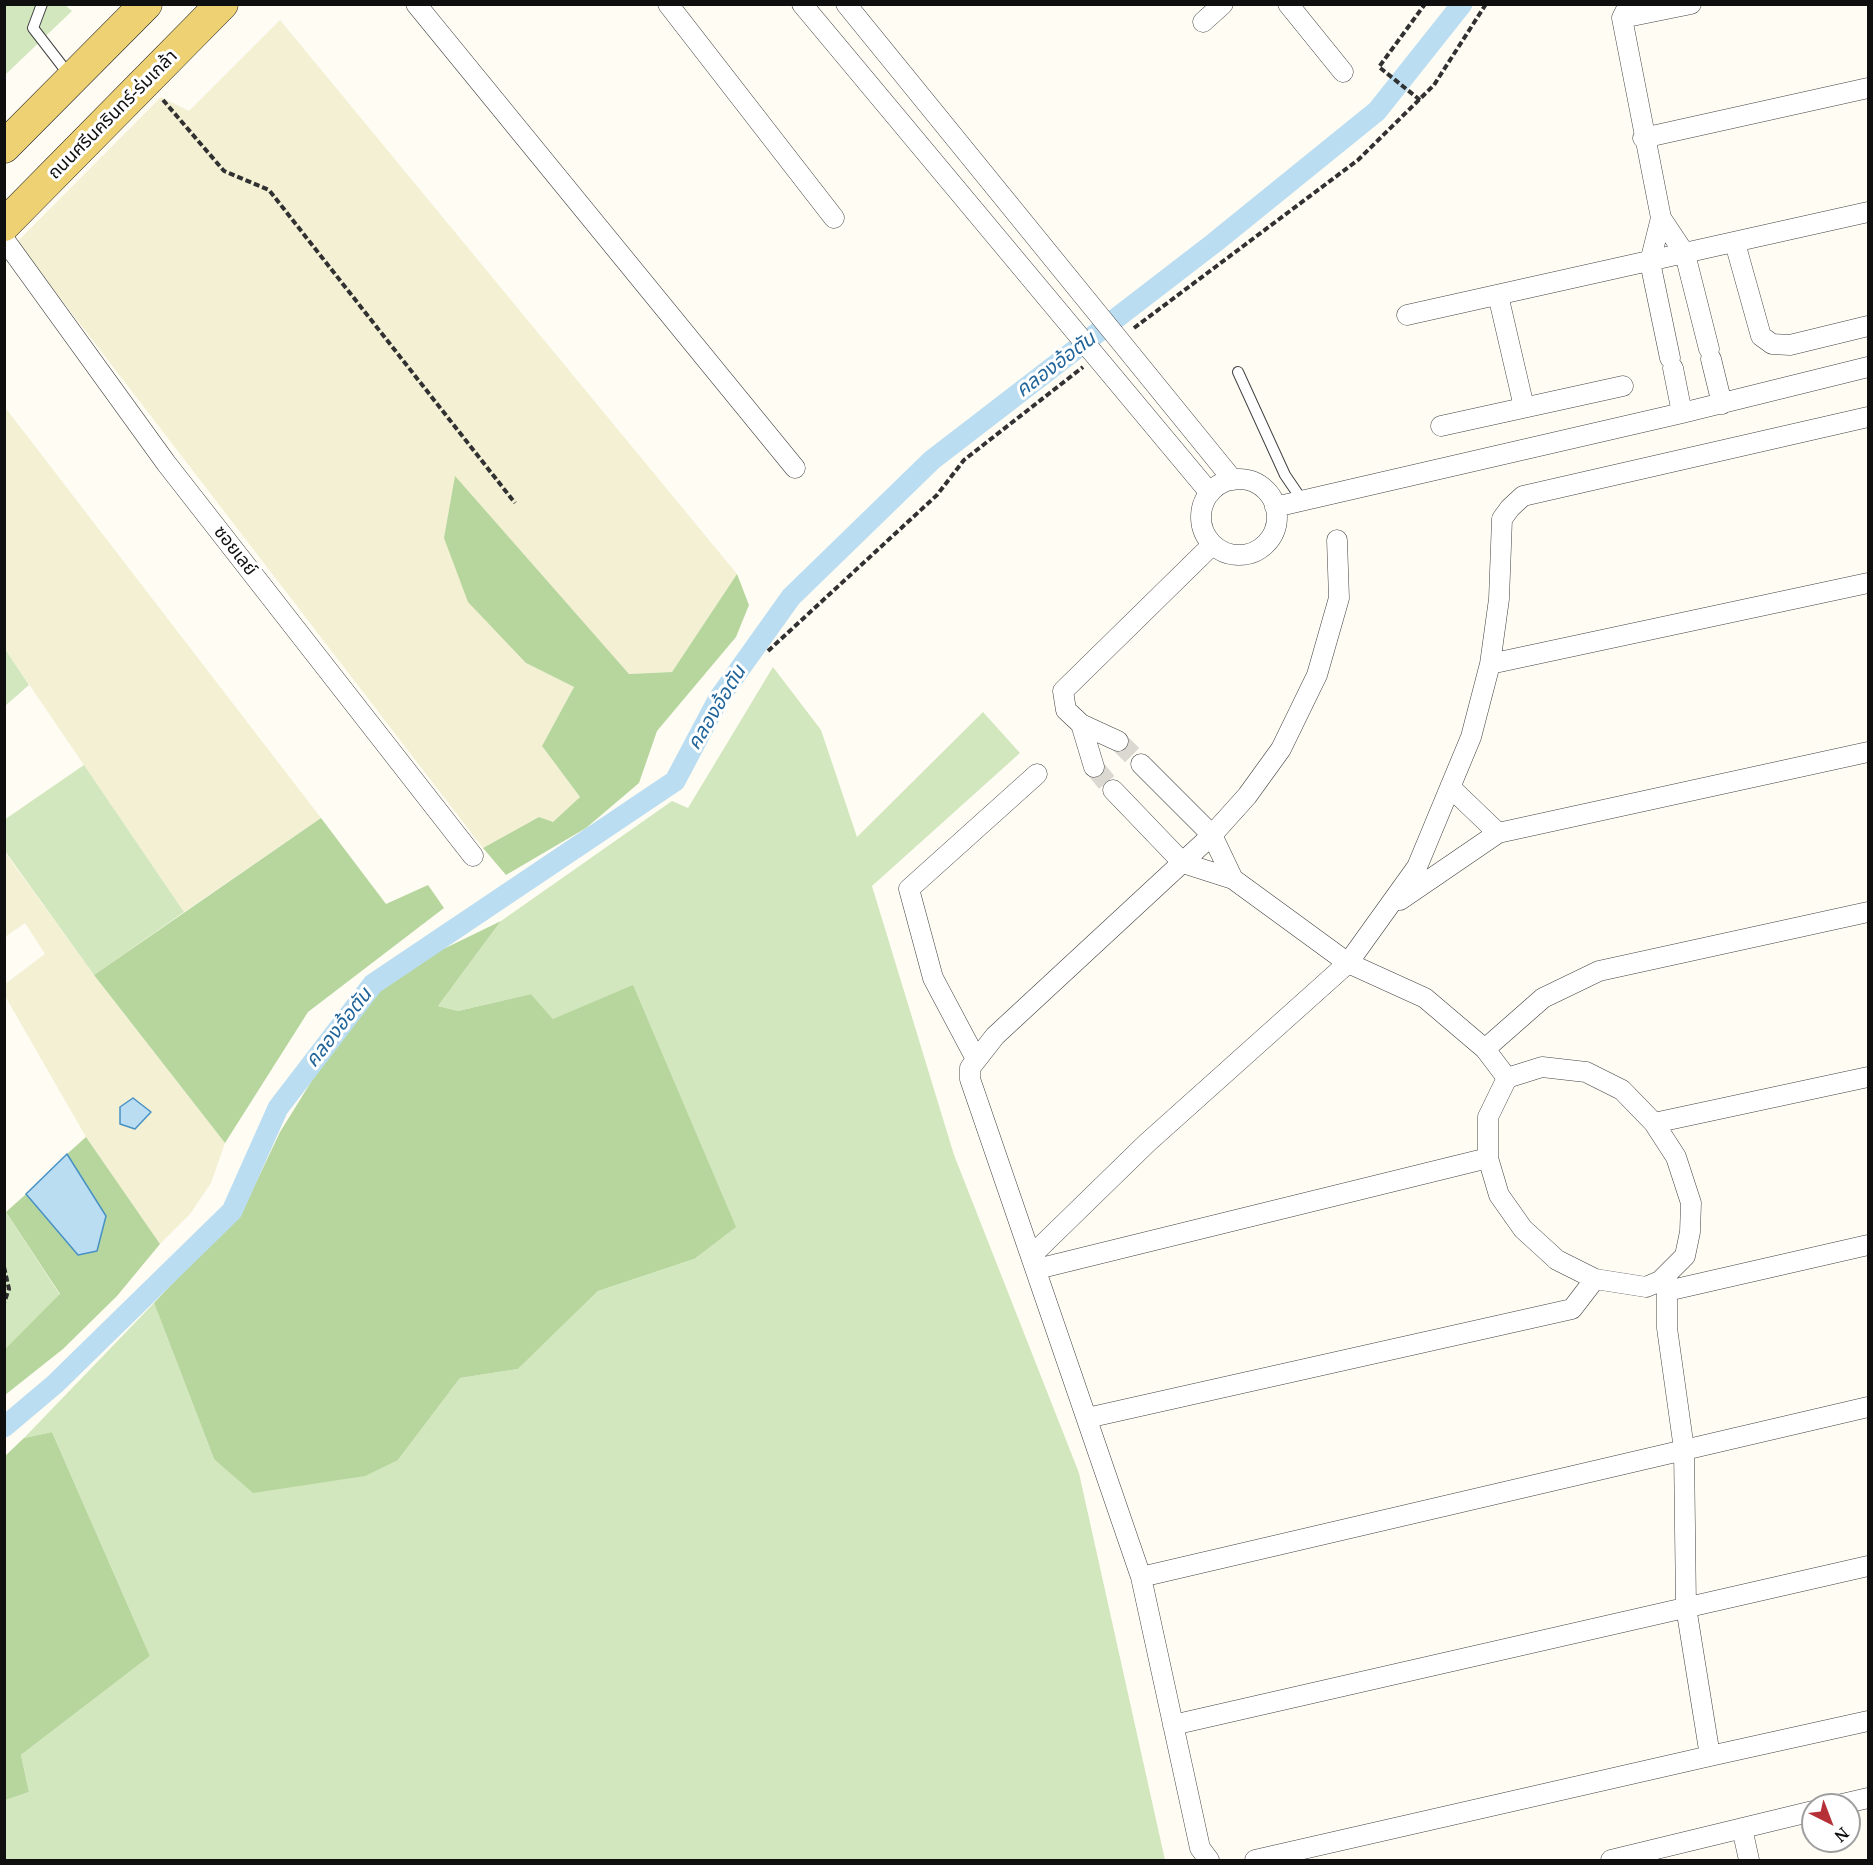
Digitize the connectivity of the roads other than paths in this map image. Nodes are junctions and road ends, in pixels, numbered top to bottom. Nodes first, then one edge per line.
1 (42, 4) edge
2 (146, 4) edge
3 (222, 4) edge
4 (416, 4) edge
5 (668, 4) edge
6 (802, 4) edge
7 (846, 4) edge
8 (1223, 4) edge
9 (1288, 4) edge
10 (1691, 4) edge
11 (1625, 11) edge
12 (1203, 22) dead end
13 (1343, 72) dead end
14 (72, 79) junction
15 (1869, 88) edge
16 (1643, 138) junction
17 (6, 141) edge
18 (1869, 212) edge
19 (834, 218) dead end
20 (1661, 218) junction
21 (4, 225) edge
22 (4, 239) edge
23 (1735, 243) junction
24 (1685, 254) junction
25 (1650, 262) junction
26 (1498, 295) junction
27 (1407, 315) dead end
28 (1869, 326) edge
29 (1869, 367) edge
30 (1238, 372) dead end
31 (1623, 386) dead end
32 (1722, 404) junction
33 (1524, 407) junction
34 (1682, 413) junction
35 (1869, 417) edge
36 (1441, 426) dead end
37 (795, 468) dead end
38 (1233, 480) junction
39 (1210, 493) junction
40 (1302, 500) junction
41 (1275, 507) junction
42 (1337, 540) dead end
43 (1212, 545) junction
44 (1869, 584) edge
45 (1490, 664) junction
46 (1081, 724) junction
47 (1118, 741) tunnel mouth
48 (1869, 752) edge
49 (1141, 764) tunnel mouth
50 (1094, 767) tunnel mouth
51 (1037, 774) dead end
52 (1450, 787) junction
53 (1113, 790) tunnel mouth
54 (1498, 833) junction
55 (1212, 835) junction
56 (473, 856) dead end
57 (1183, 863) junction
58 (1233, 879) junction
59 (1388, 909) junction
60 (1869, 912) edge
61 (1348, 963) junction
62 (1485, 1049) junction
63 (976, 1059) junction
64 (1869, 1077) edge
65 (1507, 1078) junction
66 (1654, 1123) junction
67 (1488, 1158) junction
68 (1869, 1245) edge
69 (1035, 1262) junction
70 (1595, 1279) junction
71 (1664, 1286) junction
72 (1869, 1407) edge
73 (1087, 1418) junction
74 (1684, 1449) junction
75 (1869, 1566) edge
76 (1141, 1577) junction
77 (1686, 1607) junction
78 (1869, 1721) edge
79 (1173, 1725) junction
80 (1710, 1756) junction
81 (1801, 1814) edge
82 (1742, 1828) junction
83 (1209, 1860) edge
84 (1255, 1860) edge
85 (1611, 1860) edge
86 (1749, 1860) edge

1 - 14 lane
2 - 14 main road
3 - 21 main road, ถนนศรีนครินทร์-ร่มเกล้า
4 - 37 street
5 - 19 street
6 - 39 street
7 - 38 street
8 - 12 street
9 - 13 street
10 - 11 street
11 - 16 street
14 - 17 main road
15 - 16 street
16 - 20 street
18 - 23 street
20 - 24 street
20 - 25 street
22 - 56 street, ซอยเลย์
23 - 24 street
23 - 28 street
24 - 25 street
24 - 32 street
25 - 26 street
25 - 34 street
26 - 27 street
26 - 33 street
29 - 32 street
30 - 40 lane
31 - 33 street
32 - 34 street
33 - 36 street
34 - 40 street
35 - 45 street
38 - 39 street
38 - 41 street
39 - 43 street
40 - 41 street
41 - 43 street
42 - 55 street
43 - 46 street
44 - 45 street
45 - 52 street
46 - 47 street
46 - 50 street
48 - 54 street
49 - 55 street
51 - 63 street
52 - 54 street
52 - 59 street
53 - 57 street
54 - 59 street
55 - 57 street
55 - 58 street
57 - 58 street
57 - 63 street
58 - 61 street
59 - 61 street
60 - 62 street
61 - 62 street
61 - 69 street
62 - 65 street
63 - 69 street
64 - 66 street
65 - 66 street
65 - 67 street
66 - 71 street
67 - 69 street
67 - 70 street
68 - 71 street
69 - 73 street
70 - 71 street
70 - 73 street
71 - 74 street
72 - 74 street
73 - 76 street
74 - 76 street
74 - 77 street
75 - 77 street
76 - 79 street
77 - 79 street
77 - 80 street
78 - 80 street
79 - 83 street
80 - 84 street
81 - 82 street
82 - 85 street
82 - 86 street

